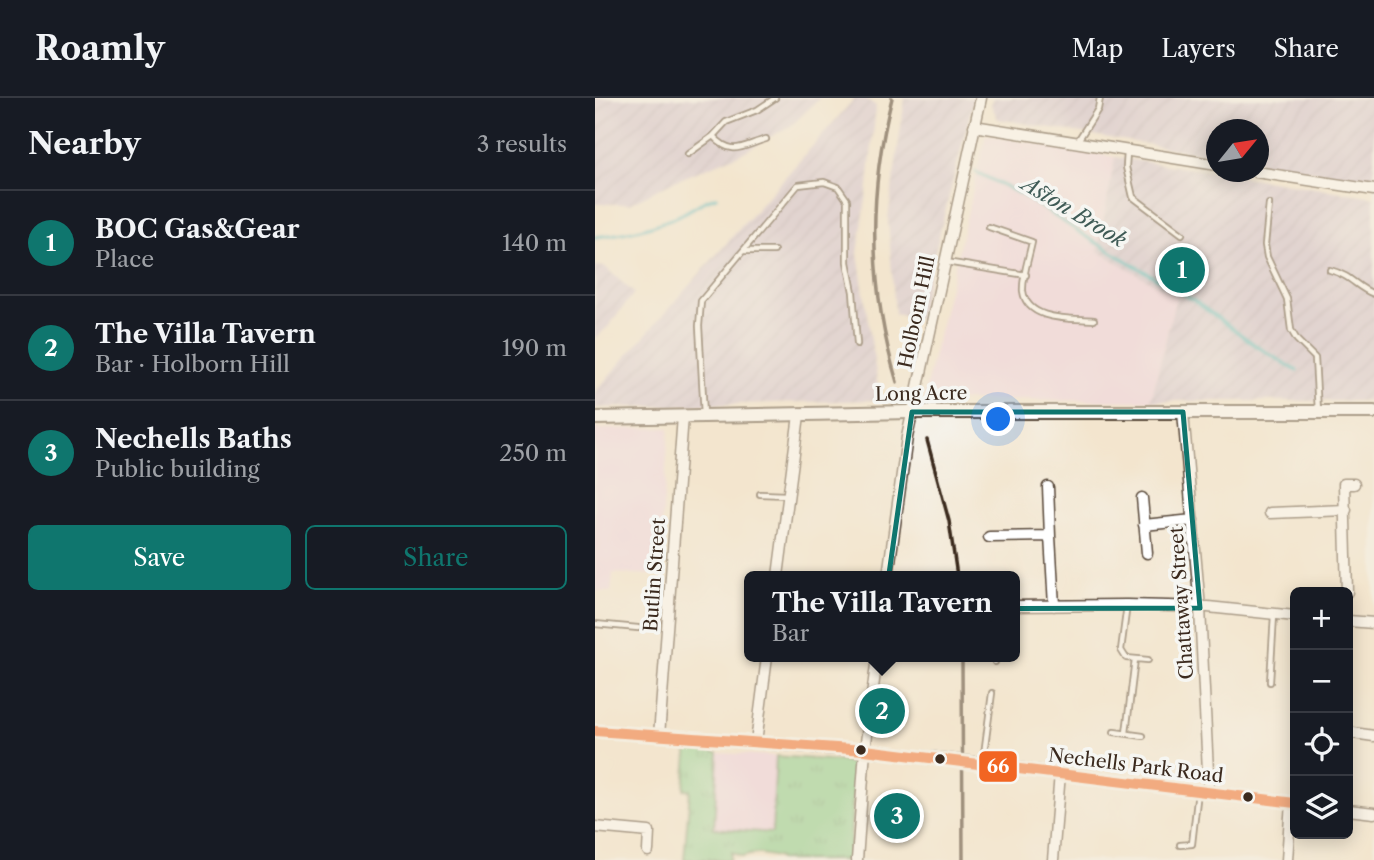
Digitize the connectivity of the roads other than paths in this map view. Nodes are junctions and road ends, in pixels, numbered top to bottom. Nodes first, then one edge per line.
1 (775, 98) edge
2 (981, 98) edge
3 (1100, 98) edge
4 (974, 126) junction
5 (713, 136) junction
6 (766, 139) dead end
7 (1076, 143) junction
8 (1128, 151) junction
9 (688, 154) dead end
10 (1206, 163) edge
11 (1269, 174) edge
12 (1374, 190) edge
13 (1269, 204) dead end
14 (989, 227) dead end
15 (1182, 234) dead end
16 (742, 251) junction
17 (773, 251) dead end
18 (945, 262) junction
19 (1330, 270) dead end
20 (1026, 275) junction
21 (1374, 294) edge
22 (1094, 320) dead end
23 (857, 344) dead end
24 (912, 412) junction
25 (1183, 412) junction
26 (1318, 412) junction
27 (1374, 412) edge
28 (705, 415) junction
29 (799, 415) junction
30 (683, 416) junction
31 (595, 418) edge
32 (1354, 484) dead end
33 (1048, 487) dead end
34 (760, 494) dead end
35 (788, 495) junction
36 (1142, 498) dead end
37 (1346, 510) junction
38 (1270, 513) dead end
39 (1193, 520) junction
40 (1144, 525) junction
41 (1050, 536) junction
42 (989, 537) dead end
43 (1147, 554) dead end
44 (779, 571) edge
45 (889, 571) edge
46 (1347, 587) edge
47 (1127, 605) junction
48 (1020, 606) edge
49 (1054, 606) junction
50 (1200, 608) junction
51 (1274, 614) junction
52 (1290, 616) edge
53 (1353, 621) edge
54 (1374, 623) edge
55 (595, 624) edge
56 (638, 628) dead end
57 (1135, 659) junction
58 (1148, 660) dead end
59 (766, 662) edge
60 (876, 662) edge
61 (1270, 682) dead end
62 (992, 693) dead end
63 (595, 731) edge
64 (1114, 732) dead end
65 (1126, 733) junction
66 (1353, 733) dead end
67 (659, 736) junction
68 (1143, 736) dead end
69 (1374, 736) edge
70 (756, 742) junction
71 (865, 750) junction
72 (979, 763) junction
73 (1060, 773) junction
74 (1198, 790) junction
75 (1209, 792) junction
76 (1290, 802) edge
77 (1353, 811) edge
78 (1374, 813) edge
79 (595, 827) edge
80 (1290, 831) edge
81 (1180, 845) dead end
82 (648, 851) dead end
83 (857, 860) edge
84 (1053, 860) edge
85 (1287, 860) edge

1 - 5 lane
2 - 4 street, Holborn Hill
3 - 7 lane
4 - 7 street
4 - 18 street, Holborn Hill
5 - 6 lane
5 - 9 lane
7 - 8 street
8 - 10 street
8 - 15 lane
11 - 12 street
13 - 26 lane
14 - 20 lane
16 - 17 lane
16 - 23 lane
16 - 28 lane
18 - 20 lane
18 - 24 street, Holborn Hill
19 - 21 lane
20 - 22 lane
24 - 25 street, Long Acre
24 - 29 street, Long Acre
24 - 45 street, Holborn Hill
25 - 26 street, Long Acre
25 - 39 street, Chattaway Street
26 - 27 street, Long Acre
28 - 29 street, Long Acre
28 - 30 street, Long Acre
29 - 35 street
30 - 31 street, Long Acre
30 - 67 street, Butlin Street
32 - 37 street
33 - 41 street
34 - 35 lane
35 - 44 street
36 - 40 street
37 - 38 street
37 - 46 street
39 - 40 street
39 - 50 street, Chattaway Street
40 - 43 street
41 - 42 street
41 - 49 street
47 - 49 street
47 - 50 street
47 - 57 lane
48 - 49 street
50 - 51 street
50 - 75 street, Chattaway Street
51 - 52 street
51 - 61 lane
53 - 54 street
55 - 56 lane
57 - 58 lane
57 - 65 lane
59 - 70 street
60 - 71 street
62 - 72 lane
63 - 67 street, Nechells Park Road
64 - 65 lane
65 - 68 lane
66 - 69 street
67 - 70 street, Nechells Park Road
70 - 71 street, Nechells Park Road
71 - 72 street, Nechells Park Road, bridge
71 - 83 street
72 - 73 street, Nechells Park Road
73 - 74 street, Nechells Park Road
73 - 84 street
74 - 75 street, Nechells Park Road
74 - 81 lane
75 - 76 street, Nechells Park Road
77 - 78 street
79 - 82 street
80 - 85 street

